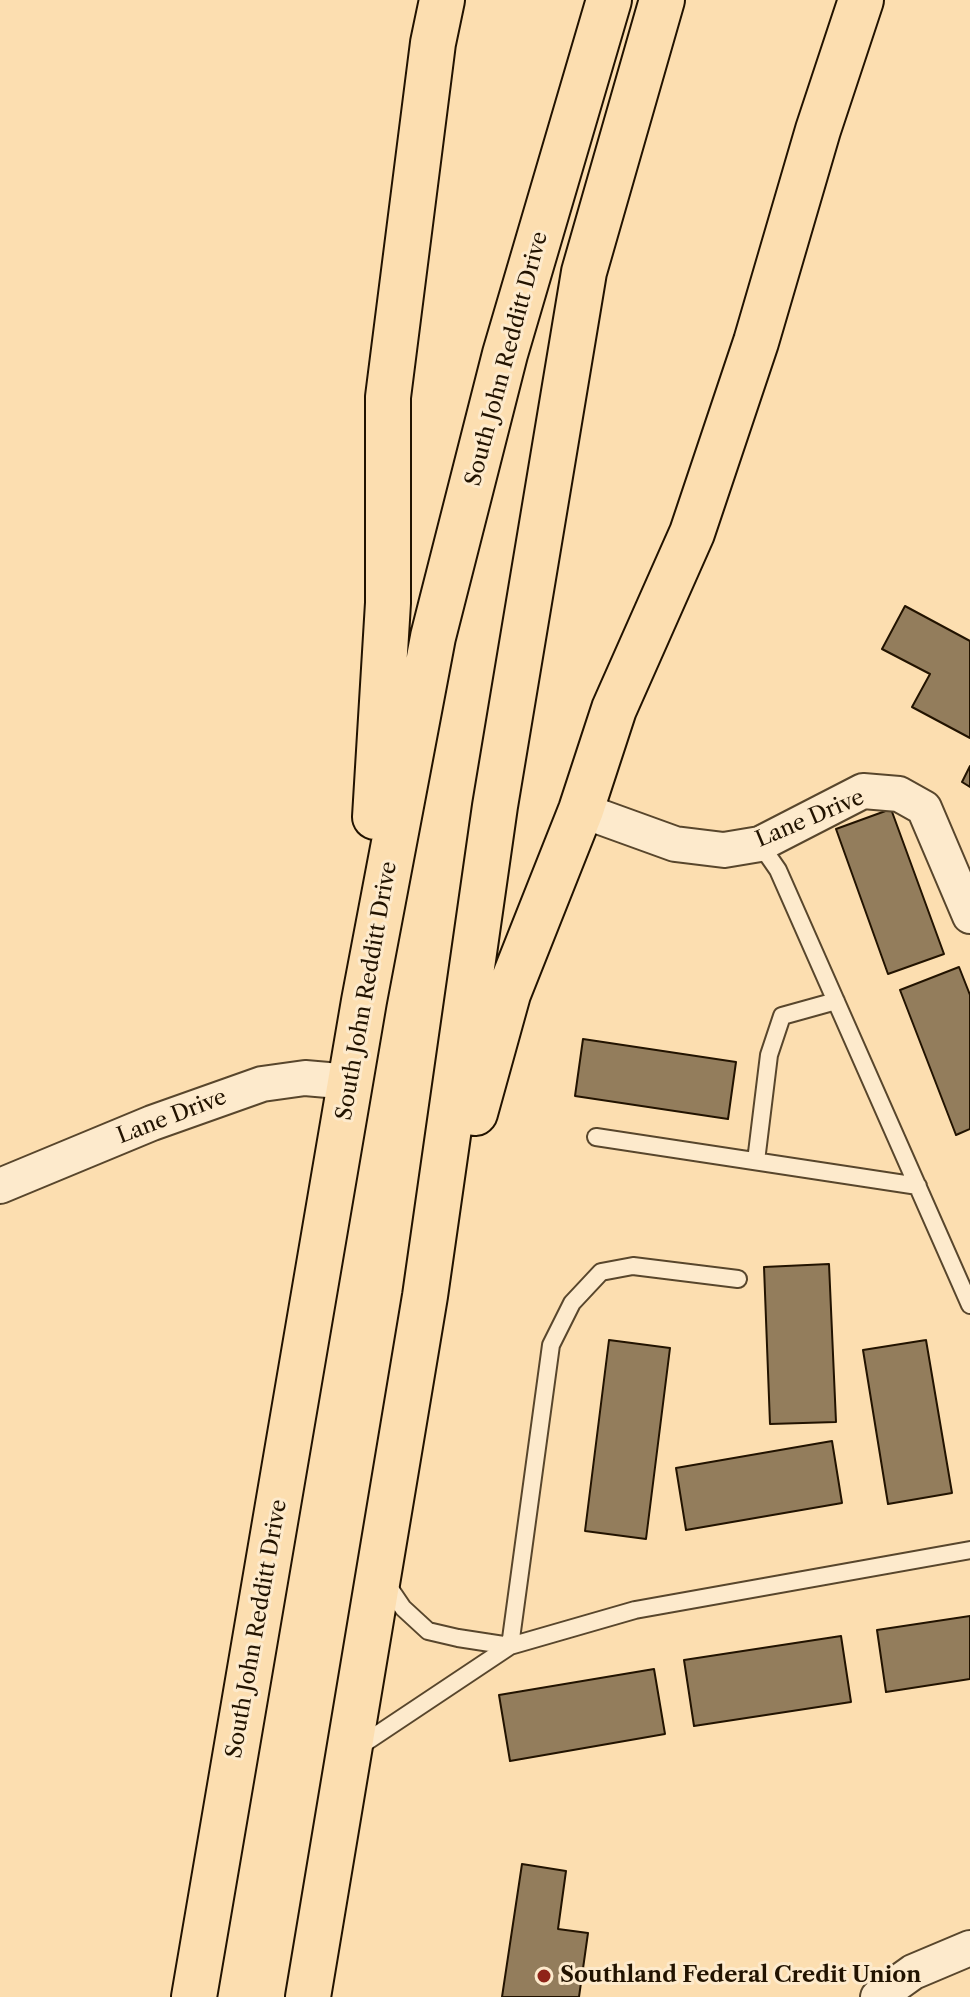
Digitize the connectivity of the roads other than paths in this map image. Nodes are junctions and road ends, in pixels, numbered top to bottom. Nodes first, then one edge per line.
1 (442, 0) edge
2 (609, 0) edge
3 (662, 0) edge
4 (839, 0) edge
5 (861, 0) edge
6 (792, 219) junction
7 (581, 810) junction
8 (760, 844) junction
9 (970, 916) edge
10 (364, 1001) junction
11 (836, 1001) junction
12 (351, 1082) junction
13 (596, 1137) dead end
14 (756, 1161) junction
15 (0, 1186) edge
16 (918, 1186) junction
17 (738, 1279) dead end
18 (425, 1296) junction
19 (970, 1305) edge
20 (970, 1550) edge
21 (379, 1572) junction
22 (510, 1646) junction
23 (348, 1753) junction
24 (970, 1948) edge
25 (194, 1997) edge
26 (308, 1997) edge
27 (878, 1997) edge

1 - 10 highway
2 - 10 highway, South John Redditt Drive
3 - 18 highway
4 - 6 highway
5 - 6 highway
6 - 7 highway
7 - 8 street, Lane Drive
7 - 18 highway
8 - 9 street, Lane Drive
8 - 11 lane
10 - 12 highway, South John Redditt Drive
11 - 14 lane
11 - 16 lane
12 - 15 street, Lane Drive
12 - 25 highway, South John Redditt Drive
13 - 14 lane
14 - 16 lane
16 - 19 lane
17 - 22 lane
18 - 21 highway
20 - 22 lane
21 - 22 lane
21 - 23 highway
22 - 23 lane
23 - 26 highway
24 - 27 street

